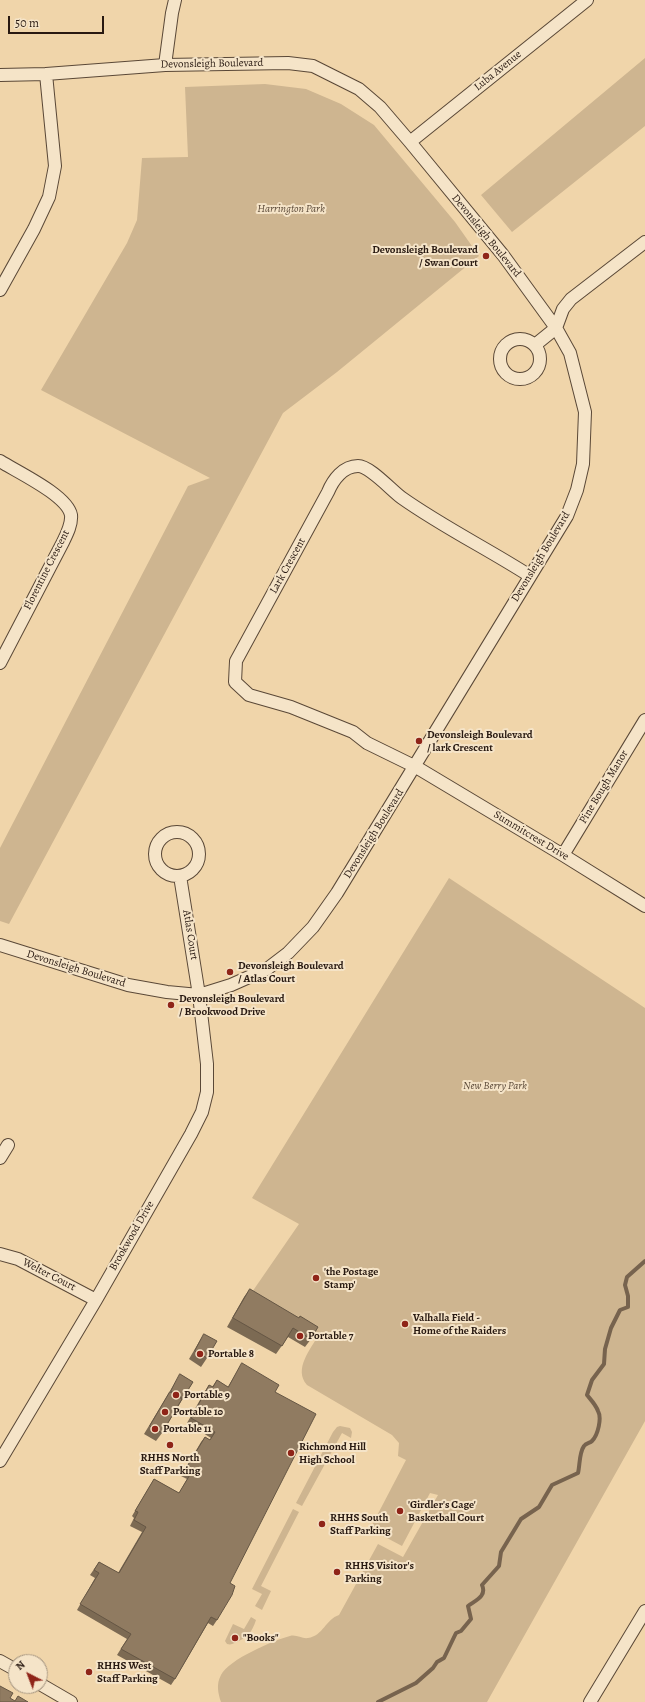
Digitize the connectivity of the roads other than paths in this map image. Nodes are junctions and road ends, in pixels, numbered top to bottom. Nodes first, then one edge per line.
1 (175, 0) edge
2 (587, 0) edge
3 (165, 65) junction
4 (46, 74) junction
5 (0, 76) edge
6 (410, 142) junction
7 (645, 242) edge
8 (0, 290) edge
9 (556, 328) junction
10 (534, 345) dead end
11 (0, 461) edge
12 (530, 576) junction
13 (0, 663) edge
14 (645, 720) edge
15 (416, 767) junction
16 (563, 855) junction
17 (180, 876) dead end
18 (645, 906) edge
19 (0, 945) edge
20 (199, 995) junction
21 (8, 1145) dead end
22 (0, 1158) edge
23 (0, 1254) edge
24 (96, 1300) junction
25 (0, 1461) edge
26 (645, 1611) edge
27 (48, 1689) edge
28 (70, 1702) edge
29 (590, 1702) edge

1 - 3 street
2 - 6 street, Luba Avenue
3 - 4 street, Devonsleigh Boulevard
3 - 6 street, Devonsleigh Boulevard
4 - 5 street, Devonsleigh Boulevard
4 - 8 street
6 - 9 street, Devonsleigh Boulevard
7 - 9 street
9 - 10 street
9 - 12 street, Devonsleigh Boulevard
11 - 13 street, Florentine Crescent
12 - 15 street, Devonsleigh Boulevard
12 - 15 street, Lark Crescent
14 - 16 street, Pine Bough Manor
15 - 16 street, Summitcrest Drive
15 - 20 street, Devonsleigh Boulevard
16 - 18 street, Summitcrest Drive
17 - 20 street, Atlas Court
19 - 20 street, Devonsleigh Boulevard
20 - 24 street, Brookwood Drive
21 - 22 street
23 - 24 street, Welter Court
24 - 25 street, Brookwood Drive
26 - 29 street
27 - 28 street

